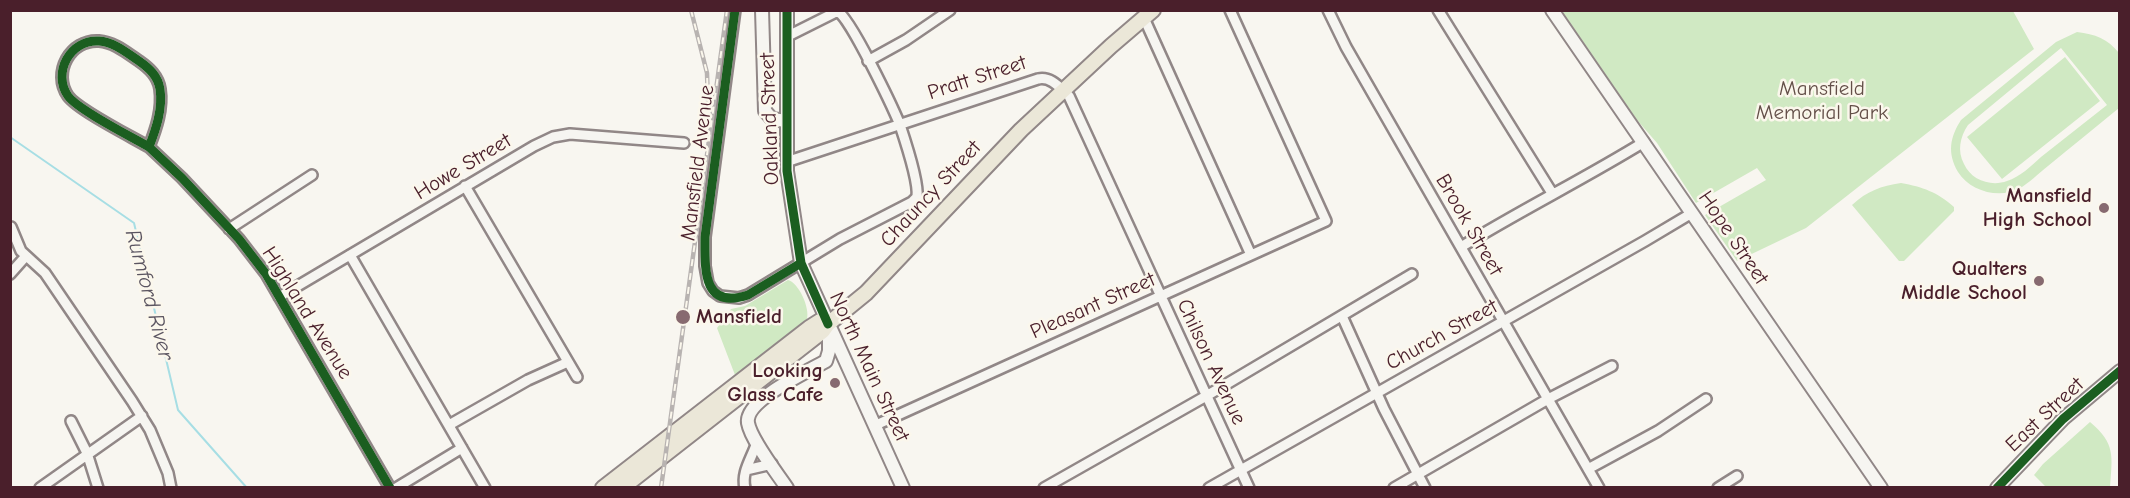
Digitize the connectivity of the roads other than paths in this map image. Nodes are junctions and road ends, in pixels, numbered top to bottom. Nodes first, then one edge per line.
1 (735, 10) edge
2 (762, 10) edge
3 (786, 10) edge
4 (950, 10) edge
5 (1230, 10) edge
6 (1328, 10) edge
7 (1438, 10) edge
8 (1552, 10) edge
9 (1149, 14) edge
10 (786, 37) junction
11 (868, 61) junction
12 (1062, 90) junction
13 (786, 122) junction
14 (900, 125) junction
15 (1644, 142) junction
16 (684, 143) dead end
17 (149, 147) junction
18 (786, 162) junction
19 (312, 175) dead end
20 (465, 186) junction
21 (1552, 193) junction
22 (1692, 213) junction
23 (10, 227) edge
24 (229, 229) junction
25 (1461, 247) junction
26 (350, 255) junction
27 (1251, 255) junction
28 (26, 256) junction
29 (801, 262) junction
30 (10, 274) edge
31 (1413, 274) dead end
32 (1161, 296) junction
33 (279, 297) junction
34 (1342, 316) junction
35 (1503, 322) junction
36 (828, 324) junction
37 (826, 361) junction
38 (568, 362) junction
39 (1612, 366) dead end
40 (2120, 370) edge
41 (577, 377) dead end
42 (853, 377) junction
43 (1377, 392) junction
44 (1208, 395) junction
45 (1548, 399) junction
46 (1706, 399) dead end
47 (142, 416) junction
48 (71, 420) dead end
49 (449, 425) junction
50 (876, 425) junction
51 (757, 442) junction
52 (462, 448) junction
53 (87, 453) junction
54 (772, 464) junction
55 (1588, 469) junction
56 (746, 470) junction
57 (1240, 470) junction
58 (1417, 474) junction
59 (1737, 476) dead end
60 (40, 488) edge
61 (98, 488) edge
62 (171, 488) edge
63 (390, 488) edge
64 (396, 488) edge
65 (485, 488) edge
66 (603, 488) edge
67 (622, 488) edge
68 (745, 488) edge
69 (787, 488) edge
70 (903, 488) edge
71 (1044, 488) edge
72 (1209, 488) edge
73 (1249, 488) edge
74 (1394, 488) edge
75 (1425, 488) edge
76 (1599, 488) edge
77 (1718, 488) edge
78 (1881, 488) edge
79 (1997, 488) edge

1 - 29 street, Mansfield Avenue
2 - 13 main road
3 - 10 main road, Oakland Street
4 - 11 street
5 - 27 street, Pleasant Street
6 - 25 street, Brook Street
7 - 21 street
8 - 15 main road, Hope Street
9 - 12 main road
9 - 27 street
10 - 11 street
10 - 13 main road, Oakland Street
11 - 14 street
12 - 14 street, Pratt Street
12 - 32 street, Chilson Avenue
12 - 36 main road, Chauncy Street
13 - 18 main road, Oakland Street
14 - 18 street, Pratt Street
14 - 29 street, Mansfield Avenue
15 - 21 street
15 - 22 main road, Hope Street
16 - 20 street, Howe Street
17 - 17 street, Highland Avenue
17 - 24 street, Highland Avenue
18 - 29 main road, Oakland Street
19 - 24 street
20 - 26 street, Howe Street
20 - 38 street
21 - 25 street
22 - 35 street, Church Street
22 - 78 main road, Hope Street
23 - 28 street
24 - 33 street, Highland Avenue
25 - 35 street, Brook Street
26 - 33 street, Howe Street
26 - 49 street
27 - 32 street, Pleasant Street
28 - 30 street
28 - 47 street
29 - 36 main road, North Main Street
31 - 34 street
32 - 44 street, Chilson Avenue
32 - 50 street, Pleasant Street
33 - 63 street, Highland Avenue
34 - 43 street
34 - 44 street
35 - 43 street, Church Street
35 - 45 street, Brook Street
36 - 37 main road
36 - 42 main road, North Main Street
36 - 66 main road, Chauncy Street
36 - 67 main road, Chauncy Street
37 - 42 main road
37 - 51 main road
38 - 41 street
38 - 49 street
39 - 45 street
40 - 79 main road, East Street
42 - 50 main road, North Main Street
43 - 57 street, Church Street
43 - 58 street
44 - 57 street, Chilson Avenue
44 - 71 street
45 - 55 street, Brook Street
45 - 58 street
46 - 55 street
47 - 53 street
47 - 62 street
48 - 53 street
49 - 52 street
50 - 70 main road, North Main Street
51 - 54 main road
51 - 56 street
52 - 64 street
52 - 65 street
53 - 60 street
53 - 61 street
54 - 56 street
54 - 69 main road
55 - 76 street, Brook Street
56 - 68 street
57 - 72 street, Church Street
57 - 73 street, Chilson Avenue
58 - 74 street
58 - 75 street
59 - 77 street

